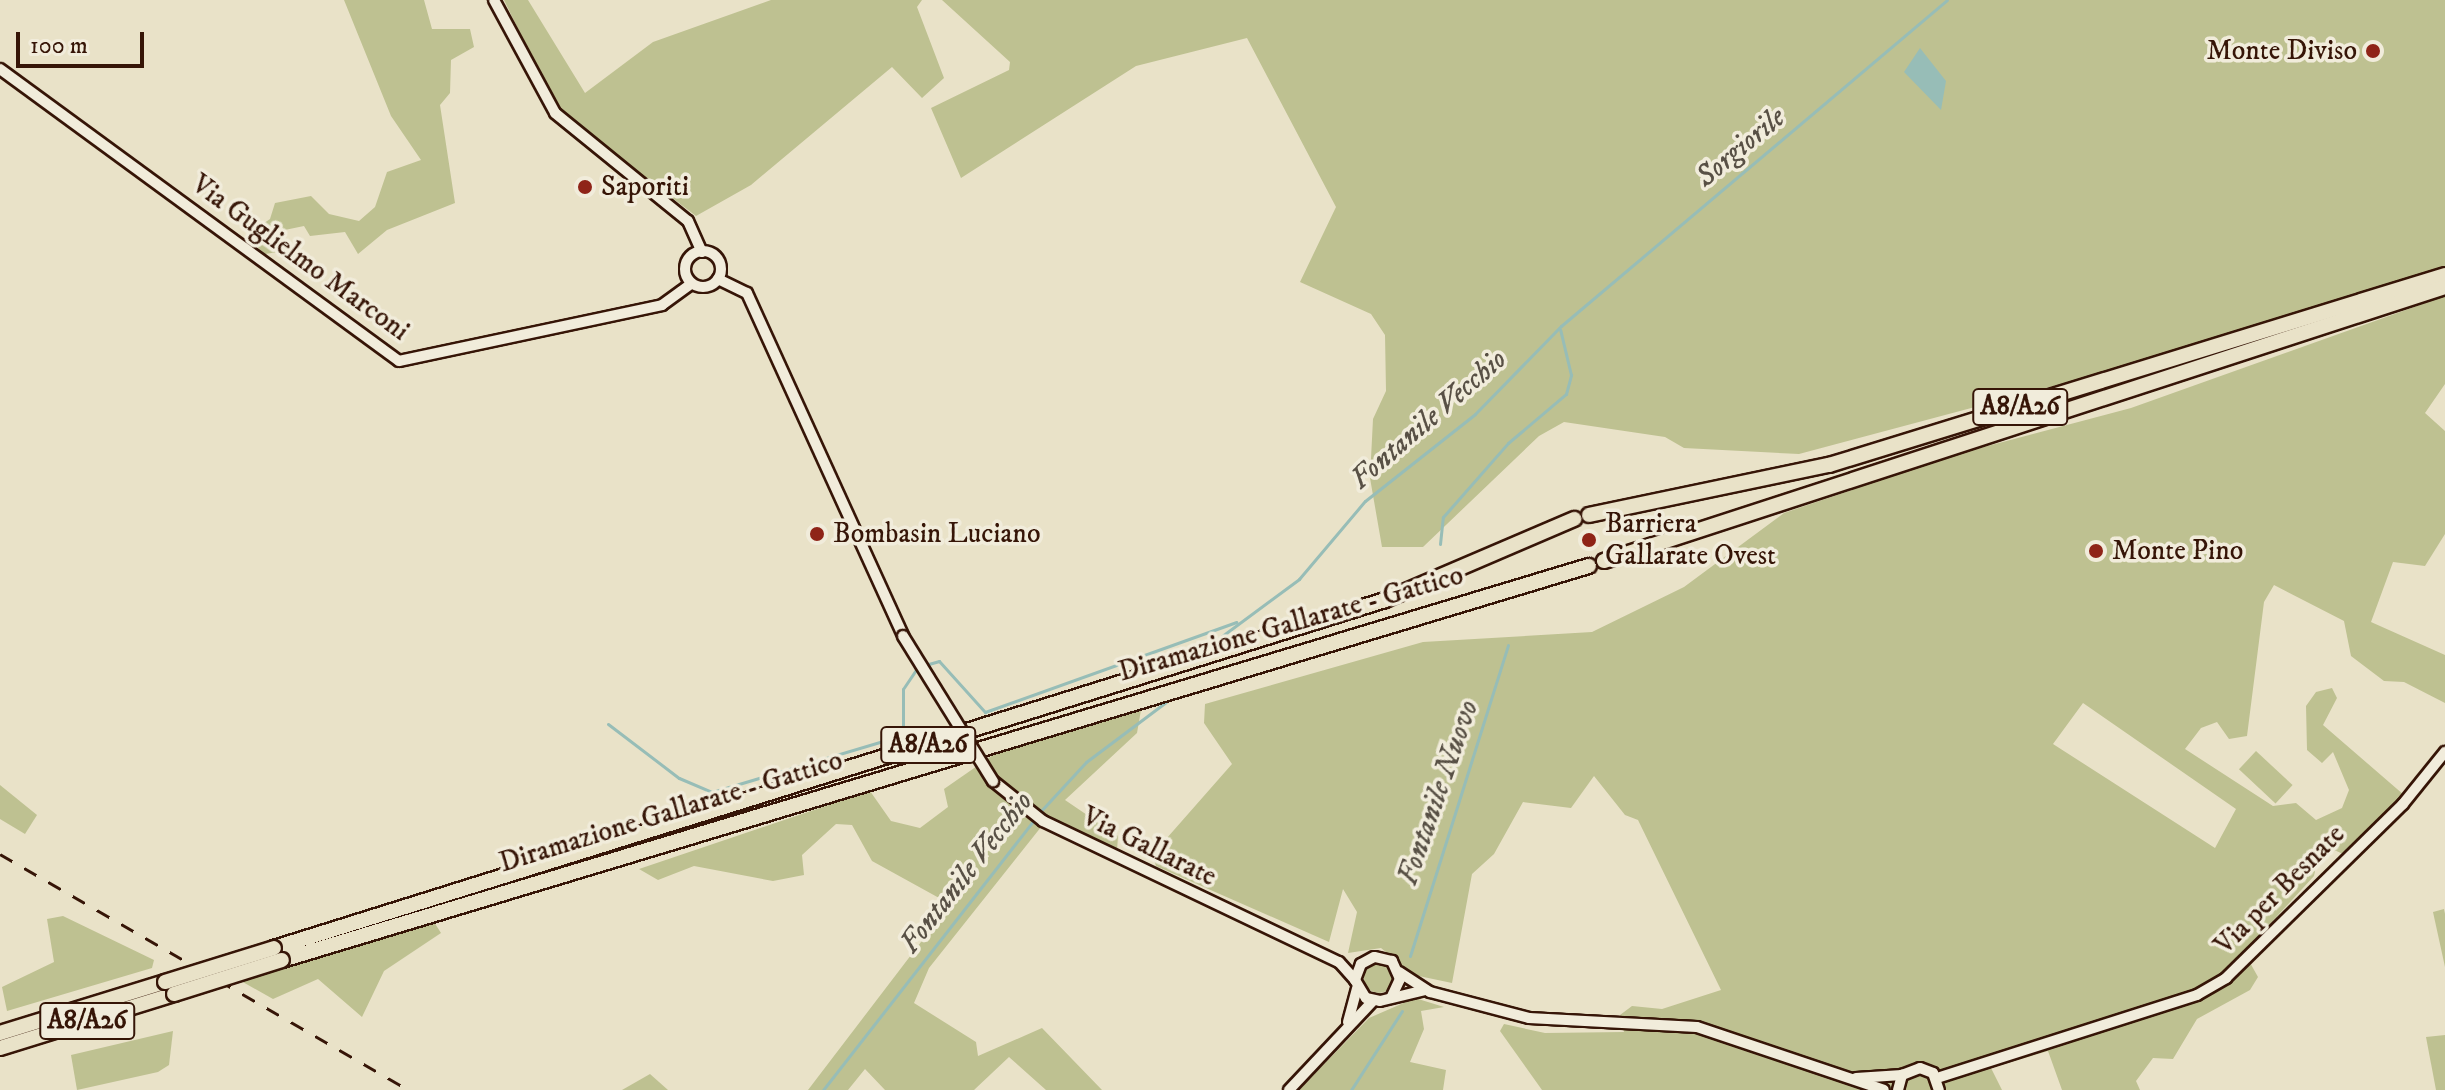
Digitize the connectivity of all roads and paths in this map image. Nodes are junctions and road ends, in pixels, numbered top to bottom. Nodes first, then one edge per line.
1 (494, 0) edge
2 (0, 69) edge
3 (702, 252) junction
4 (2445, 275) edge
5 (718, 279) junction
6 (692, 283) junction
7 (2445, 287) edge
8 (2445, 752) edge
9 (278, 954) junction
10 (1368, 958) junction
11 (1339, 962) junction
12 (1399, 972) junction
13 (1356, 984) junction
14 (169, 988) junction
15 (1426, 990) junction
16 (1392, 996) junction
17 (1373, 1001) junction
18 (1345, 1027) junction
19 (0, 1033) edge
20 (0, 1048) edge
21 (1902, 1075) junction
22 (1855, 1078) junction
23 (1938, 1084) edge
24 (1289, 1090) edge
25 (1884, 1090) edge
26 (1898, 1090) edge

1 - 3 street
2 - 6 street, Via Guglielmo Marconi
3 - 5 street
3 - 6 street
4 - 9 highway, Diramazione Gallarate - Gattico / A8/A26
5 - 6 street
5 - 11 street, Via Gallarate, bridge
7 - 9 highway, Diramazione Gallarate - Gattico / A8/A26
8 - 23 street, Via per Besnate
9 - 14 highway, Diramazione Gallarate - Gattico / A8/A26, bridge
10 - 11 street
10 - 12 street
10 - 13 street
11 - 13 street, Via Gallarate
12 - 15 street
12 - 16 street
13 - 17 street
13 - 18 street
14 - 19 highway, Diramazione Gallarate - Gattico / A8/A26
14 - 20 highway, Diramazione Gallarate - Gattico / A8/A26
15 - 16 street
15 - 22 street
16 - 17 street
17 - 18 street
18 - 24 street
21 - 22 street
21 - 23 street
21 - 26 street
22 - 25 street

